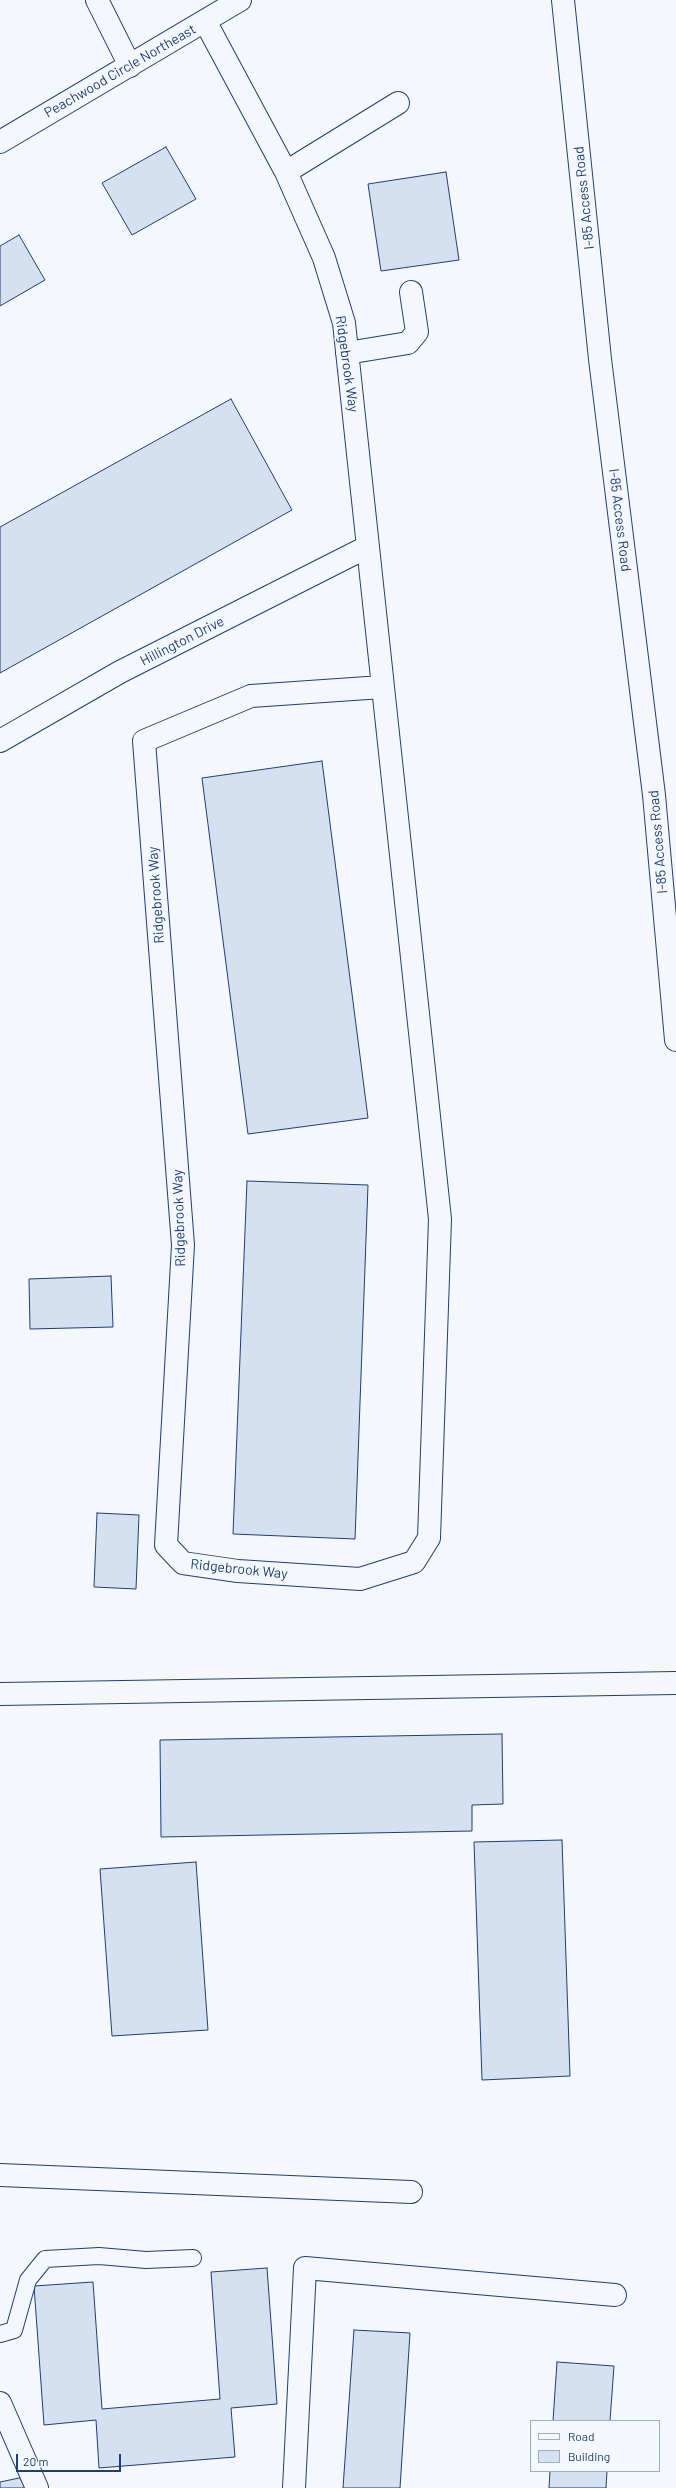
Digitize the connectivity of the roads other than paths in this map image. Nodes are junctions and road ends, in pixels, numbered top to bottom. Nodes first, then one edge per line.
1 (97, 0) edge
2 (240, 0) edge
3 (563, 0) edge
4 (205, 21) junction
5 (130, 66) junction
6 (398, 103) dead end
7 (0, 142) edge
8 (286, 172) junction
9 (411, 292) dead end
10 (347, 353) junction
11 (367, 547) junction
12 (382, 687) junction
13 (0, 741) edge
14 (676, 1040) edge
15 (676, 1683) edge
16 (0, 1694) edge
17 (0, 2175) edge
18 (411, 2192) dead end
19 (193, 2258) dead end
20 (615, 2295) dead end
21 (0, 2334) edge
22 (0, 2403) edge
23 (37, 2488) edge
24 (294, 2488) edge

1 - 5 street
2 - 4 street, Peachwood Circle Northeast
3 - 14 street, I-85 Access Road
4 - 5 street, Peachwood Circle Northeast
4 - 8 street, Ridgebrook Way
5 - 7 street, Peachwood Circle Northeast
6 - 8 street
8 - 10 street, Ridgebrook Way
9 - 10 street
10 - 11 street, Ridgebrook Way
11 - 12 street, Ridgebrook Way
11 - 13 street, Hillington Drive
12 - 12 street, Ridgebrook Way
15 - 16 street
17 - 18 street
19 - 21 lane
20 - 24 street
22 - 23 street

